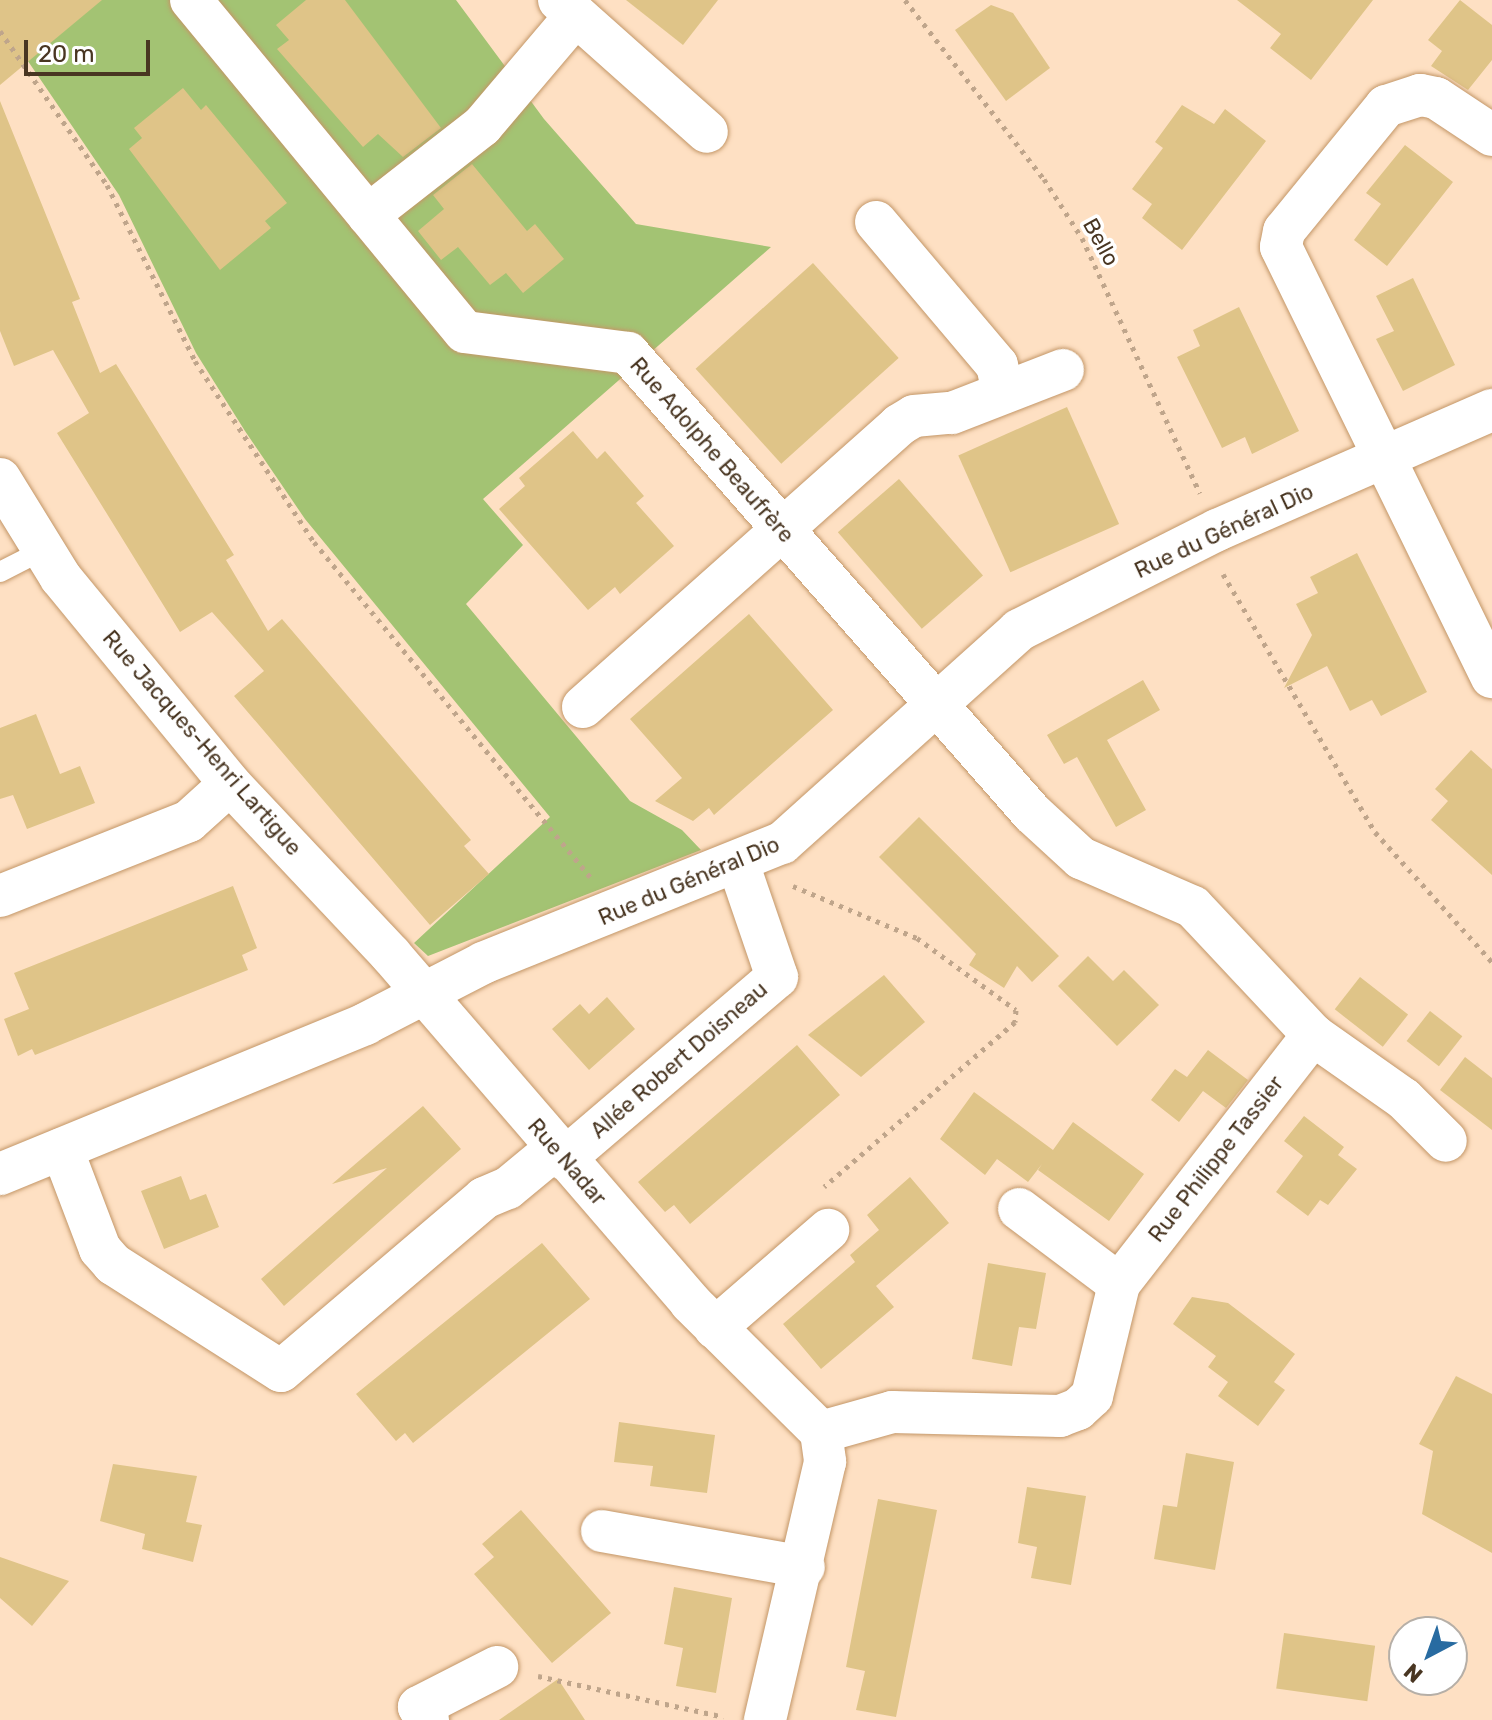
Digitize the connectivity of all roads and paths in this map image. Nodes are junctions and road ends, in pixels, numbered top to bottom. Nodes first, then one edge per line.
1 (191, 0) edge
2 (897, 0) edge
3 (906, 3) edge
4 (568, 8) edge
5 (0, 31) edge
6 (707, 132) dead end
7 (1492, 135) edge
8 (368, 215) junction
9 (876, 222) dead end
10 (1063, 370) dead end
11 (1002, 389) junction
12 (1492, 410) edge
13 (1384, 458) junction
14 (0, 479) edge
15 (783, 531) junction
16 (1210, 534) junction
17 (41, 551) junction
18 (0, 572) edge
19 (1492, 677) edge
20 (933, 706) junction
21 (583, 707) dead end
22 (230, 784) junction
23 (751, 858) junction
24 (0, 896) edge
25 (618, 912) junction
26 (1492, 962) edge
27 (422, 994) junction
28 (1313, 1035) junction
29 (1446, 1141) dead end
30 (62, 1149) junction
31 (559, 1154) junction
32 (0, 1174) edge
33 (1019, 1209) dead end
34 (819, 1214) joint
35 (1119, 1284) junction
36 (715, 1328) junction
37 (821, 1432) junction
38 (602, 1531) dead end
39 (804, 1567) junction
40 (497, 1667) joint
41 (428, 1720) edge
42 (736, 1720) edge
43 (765, 1720) edge

1 - 8 street, Rue Adolphe Beaufrère
2 - 3 path
3 - 16 path, Bello
4 - 6 street
4 - 8 street
5 - 25 path
7 - 13 street
8 - 15 street, Rue Adolphe Beaufrère
9 - 11 street
10 - 11 street
11 - 15 street
12 - 13 street, Rue du Général Dio
13 - 16 street, Rue du Général Dio
13 - 19 street
14 - 17 street, Rue Jacques-Henri Lartigue
15 - 20 street, Rue Adolphe Beaufrère
15 - 21 street
16 - 20 street, Rue du Général Dio
16 - 26 path, Bello
17 - 18 lane
17 - 22 street, Rue Jacques-Henri Lartigue
20 - 23 street, Rue du Général Dio
20 - 28 street, Rue Adolphe Beaufrère
22 - 24 street
22 - 27 street, Rue Jacques-Henri Lartigue
23 - 25 street, Rue du Général Dio
23 - 31 street, Allée Robert Doisneau
23 - 34 path
25 - 27 street, Rue du Général Dio
27 - 30 street, Rue du Général Dio
27 - 31 street, Rue Nadar
28 - 29 street, Rue Adolphe Beaufrère
28 - 35 street, Rue Philippe Tassier
30 - 31 street
30 - 32 street, Rue du Général Dio
31 - 36 street, Rue Nadar
33 - 35 street
34 - 36 street
35 - 37 street, Rue Philippe Tassier
36 - 37 street, Rue Nadar
37 - 39 street
38 - 39 street
39 - 43 street
40 - 41 street
40 - 42 path

